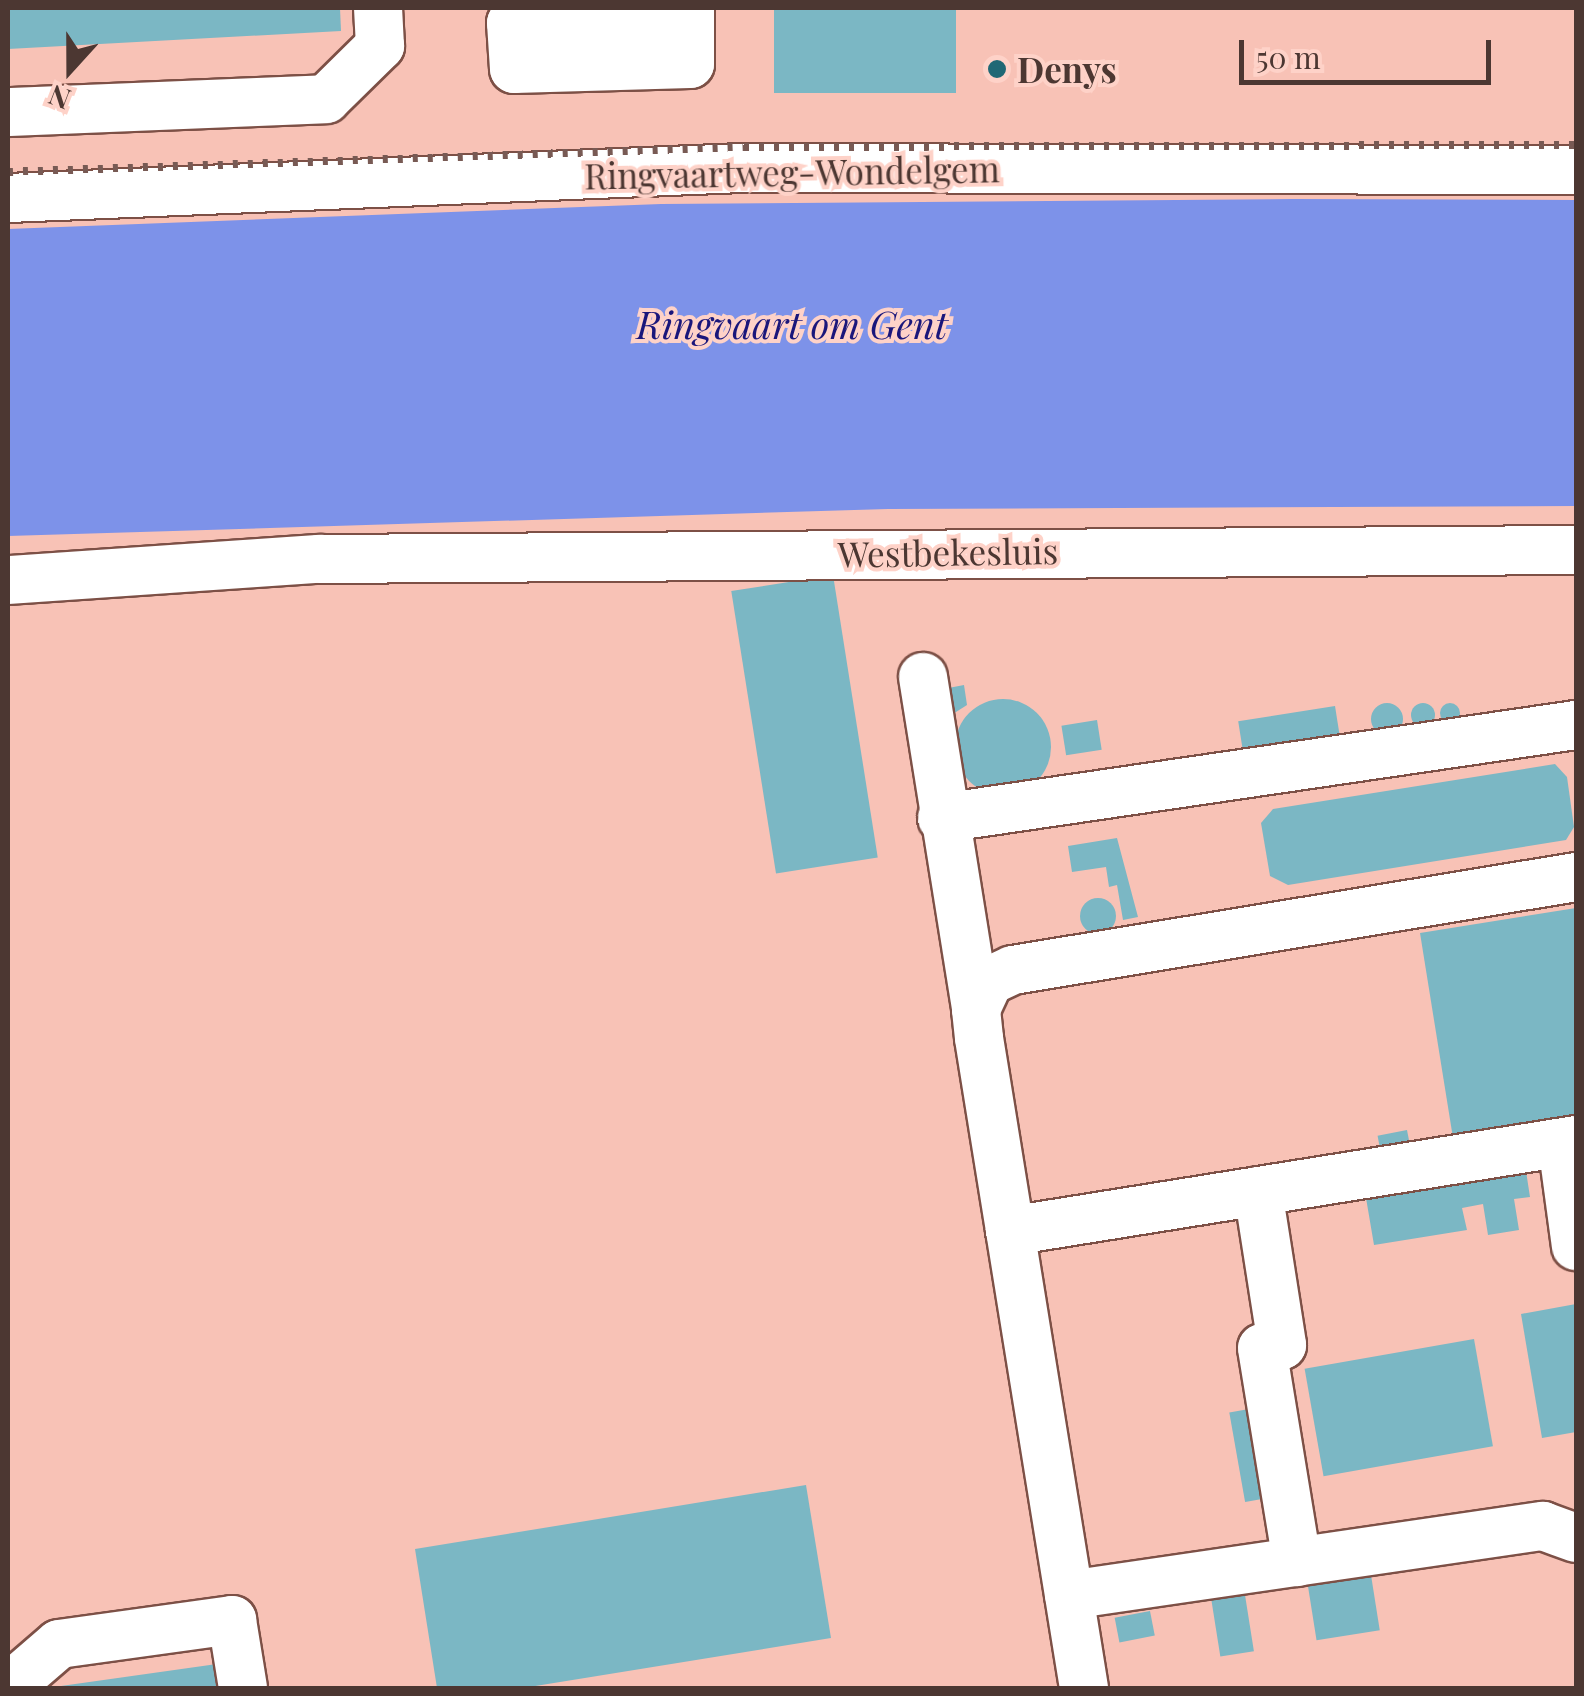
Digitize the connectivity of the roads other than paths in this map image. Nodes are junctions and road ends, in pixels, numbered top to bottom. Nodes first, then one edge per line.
1 (378, 8) edge
2 (8, 112) edge
3 (1576, 170) edge
4 (8, 198) edge
5 (1576, 550) edge
6 (8, 580) edge
7 (923, 677) dead end
8 (1576, 725) edge
9 (942, 818) junction
10 (1576, 877) edge
11 (976, 1009) junction
12 (1569, 1142) edge
13 (1258, 1191) junction
14 (1010, 1231) junction
15 (1576, 1246) edge
16 (1576, 1538) edge
17 (1297, 1562) junction
18 (1069, 1595) junction
19 (8, 1688) edge
20 (243, 1688) edge
21 (1084, 1688) edge

1 - 2 street
3 - 4 street, Ringvaartweg-Wondelgem
5 - 6 street, Westbekesluis
7 - 9 street
8 - 9 street
9 - 11 street
10 - 11 street
11 - 14 street
12 - 13 street
12 - 15 street
13 - 14 street
13 - 17 street
14 - 18 street
16 - 17 street
17 - 18 street
18 - 21 street
19 - 20 street

